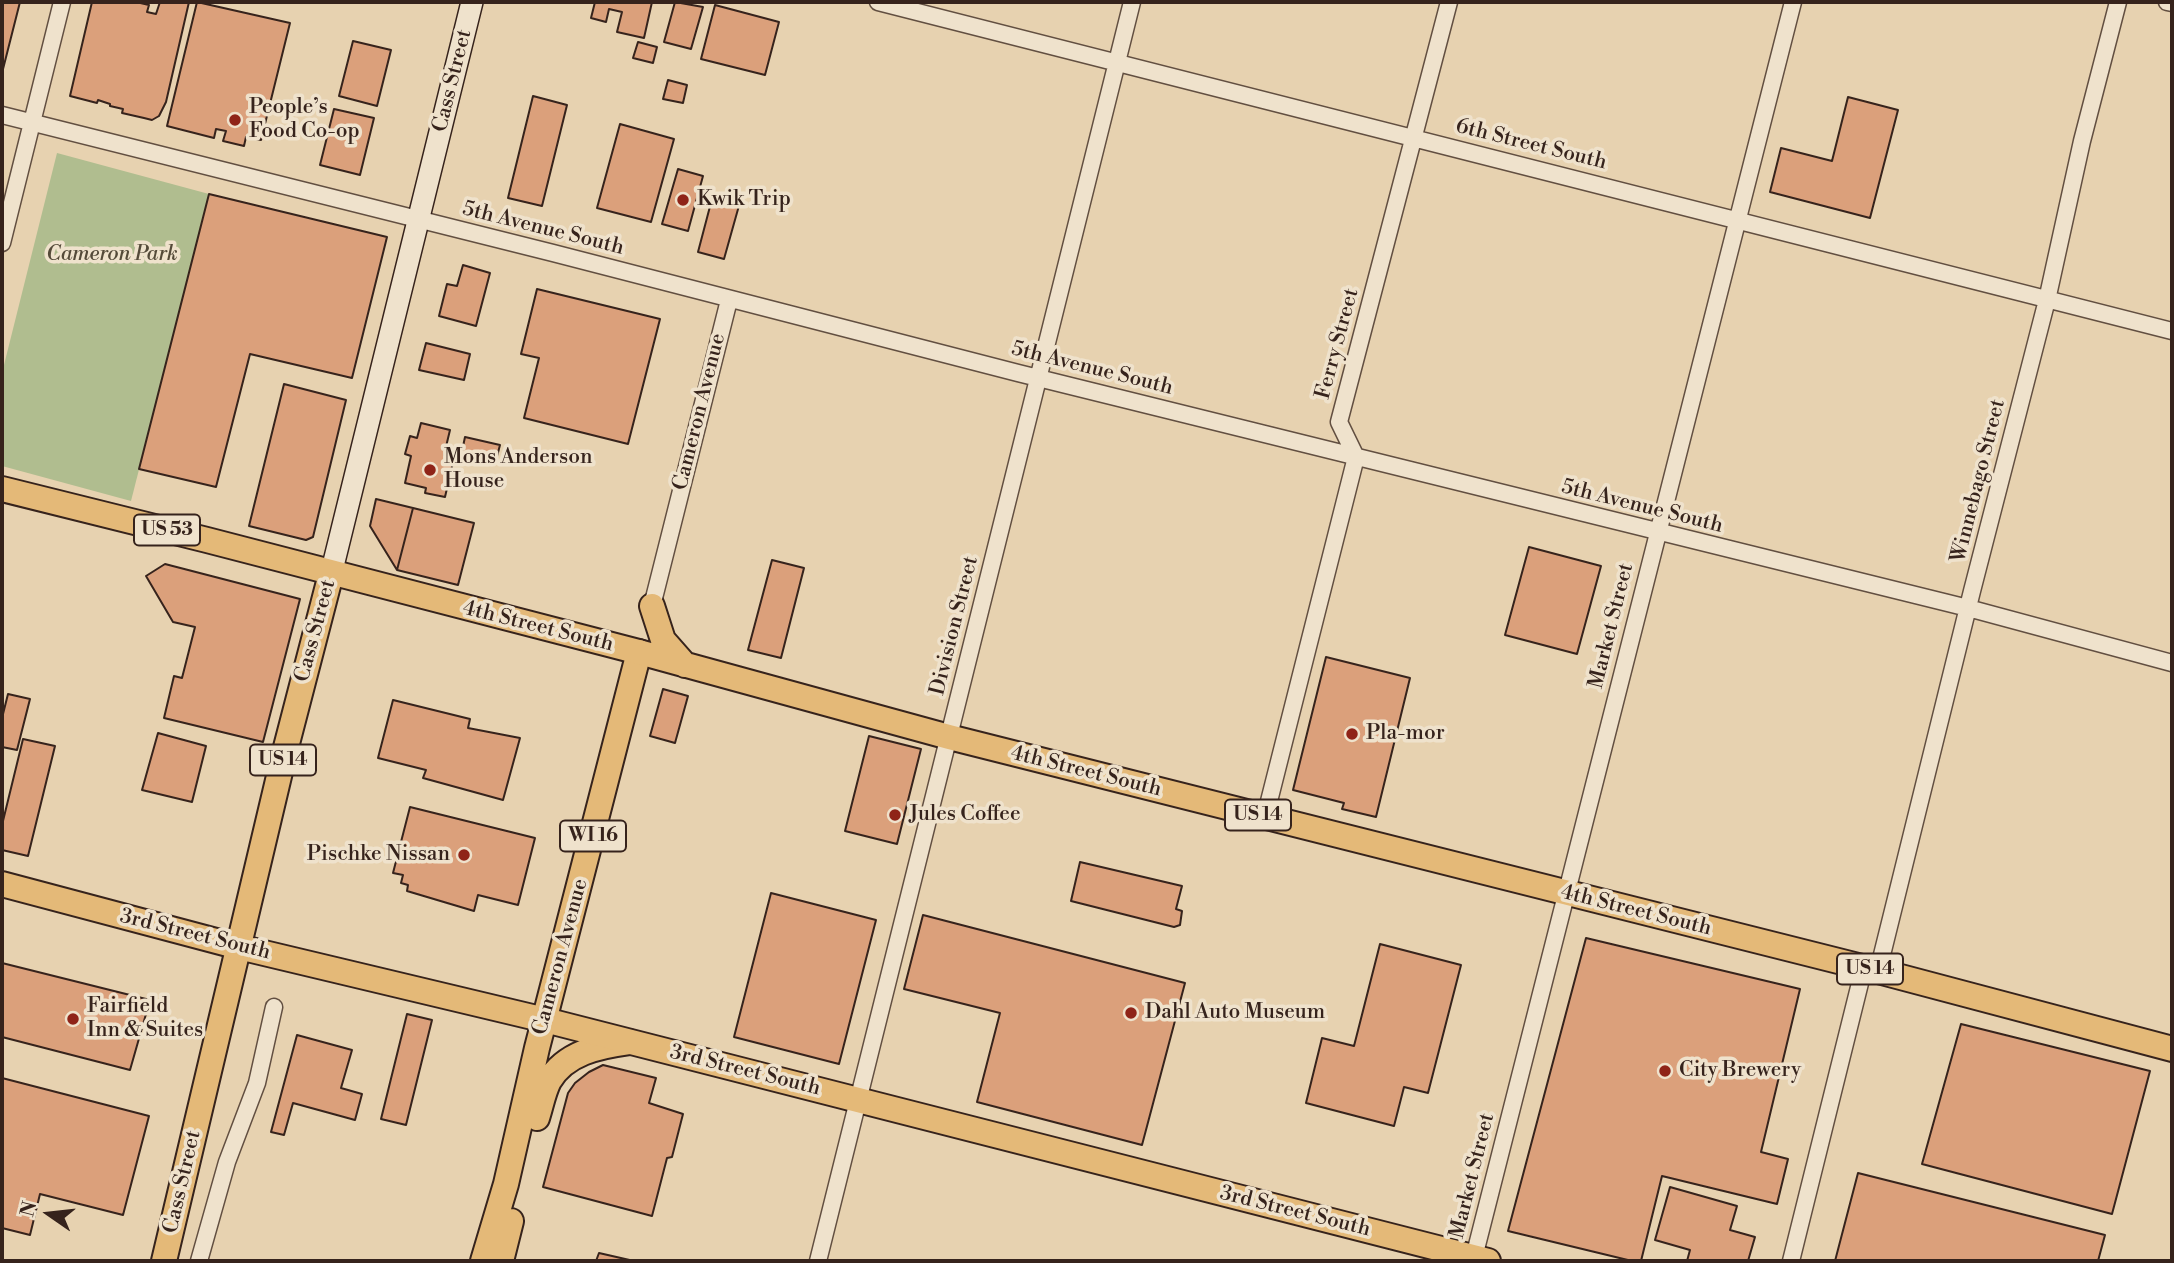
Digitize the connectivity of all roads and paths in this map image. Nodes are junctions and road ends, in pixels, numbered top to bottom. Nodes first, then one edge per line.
1 (62, 2) edge
2 (472, 2) edge
3 (878, 2) edge
4 (1132, 2) edge
5 (1449, 2) edge
6 (1793, 2) edge
7 (2118, 2) edge
8 (2167, 2) edge
9 (2172, 3) edge
10 (1117, 62) junction
11 (2, 116) edge
12 (33, 124) junction
13 (1414, 137) junction
14 (419, 219) junction
15 (1737, 219) junction
16 (2, 243) edge
17 (729, 300) junction
18 (2047, 300) junction
19 (2172, 331) edge
20 (1038, 378) junction
21 (1356, 457) junction
22 (2, 489) edge
23 (1658, 532) junction
24 (331, 574) junction
25 (652, 606) joint
26 (1968, 608) junction
27 (639, 652) junction
28 (2172, 663) edge
29 (686, 665) junction
30 (949, 737) junction
31 (1265, 817) junction
32 (2, 884) edge
33 (1566, 893) junction
34 (239, 947) junction
35 (1871, 969) junction
36 (274, 1007) dead end
37 (545, 1020) junction
38 (631, 1042) junction
39 (2172, 1049) edge
40 (858, 1100) junction
41 (528, 1123) junction
42 (1478, 1260) edge
43 (164, 1261) edge
44 (199, 1261) edge
45 (483, 1261) edge
46 (501, 1261) edge
47 (818, 1261) edge
48 (1791, 1261) edge

1 - 12 street
2 - 14 main road, Cass Street
3 - 10 street, 6th Street South
4 - 10 street, Division Street
5 - 13 street, Ferry Street
6 - 15 street, Market Street
7 - 18 street, Winnebago Street
8 - 9 street
10 - 13 street, 6th Street South
10 - 20 street, Division Street
11 - 12 street, 5th Avenue South
12 - 14 street, 5th Avenue South
12 - 16 street
13 - 15 street, 6th Street South
13 - 21 street, Ferry Street
14 - 17 street, 5th Avenue South
14 - 24 main road, Cass Street
15 - 18 street, 6th Street South
15 - 23 street, Market Street
17 - 20 street, 5th Avenue South
17 - 25 street, Cameron Avenue
18 - 19 street, 6th Street South
18 - 26 street, Winnebago Street
20 - 21 street, 5th Avenue South
20 - 30 street, Division Street
21 - 23 street, 5th Avenue South
21 - 31 street
22 - 24 main road, 4th Street South / US 53
23 - 26 street, 5th Avenue South
23 - 33 street, Market Street
24 - 27 main road, 4th Street South / US 14
24 - 34 main road, Cass Street / US 14
25 - 29 main road
26 - 28 street, 5th Avenue South
26 - 35 street, Winnebago Street
27 - 29 main road, 4th Street South / US 14
27 - 37 main road, Cameron Avenue / WI 16
29 - 30 main road, 4th Street South / US 14
30 - 31 main road, 4th Street South / US 14
30 - 40 street, Division Street
31 - 33 main road, 4th Street South / US 14
32 - 34 main road, 3rd Street South
33 - 35 main road, 4th Street South / US 14
33 - 42 street, Market Street
34 - 37 main road, 3rd Street South
34 - 43 main road, Cass Street / US 14
35 - 39 main road, 4th Street South / US 14
35 - 48 street, Winnebago Street
36 - 44 street, Cass Street
37 - 38 main road, 3rd Street South
37 - 41 main road, Cameron Avenue
38 - 40 main road, 3rd Street South
38 - 41 main road
40 - 42 main road, 3rd Street South
40 - 47 street, Division Street
41 - 45 main road, Cameron Avenue
41 - 46 main road

